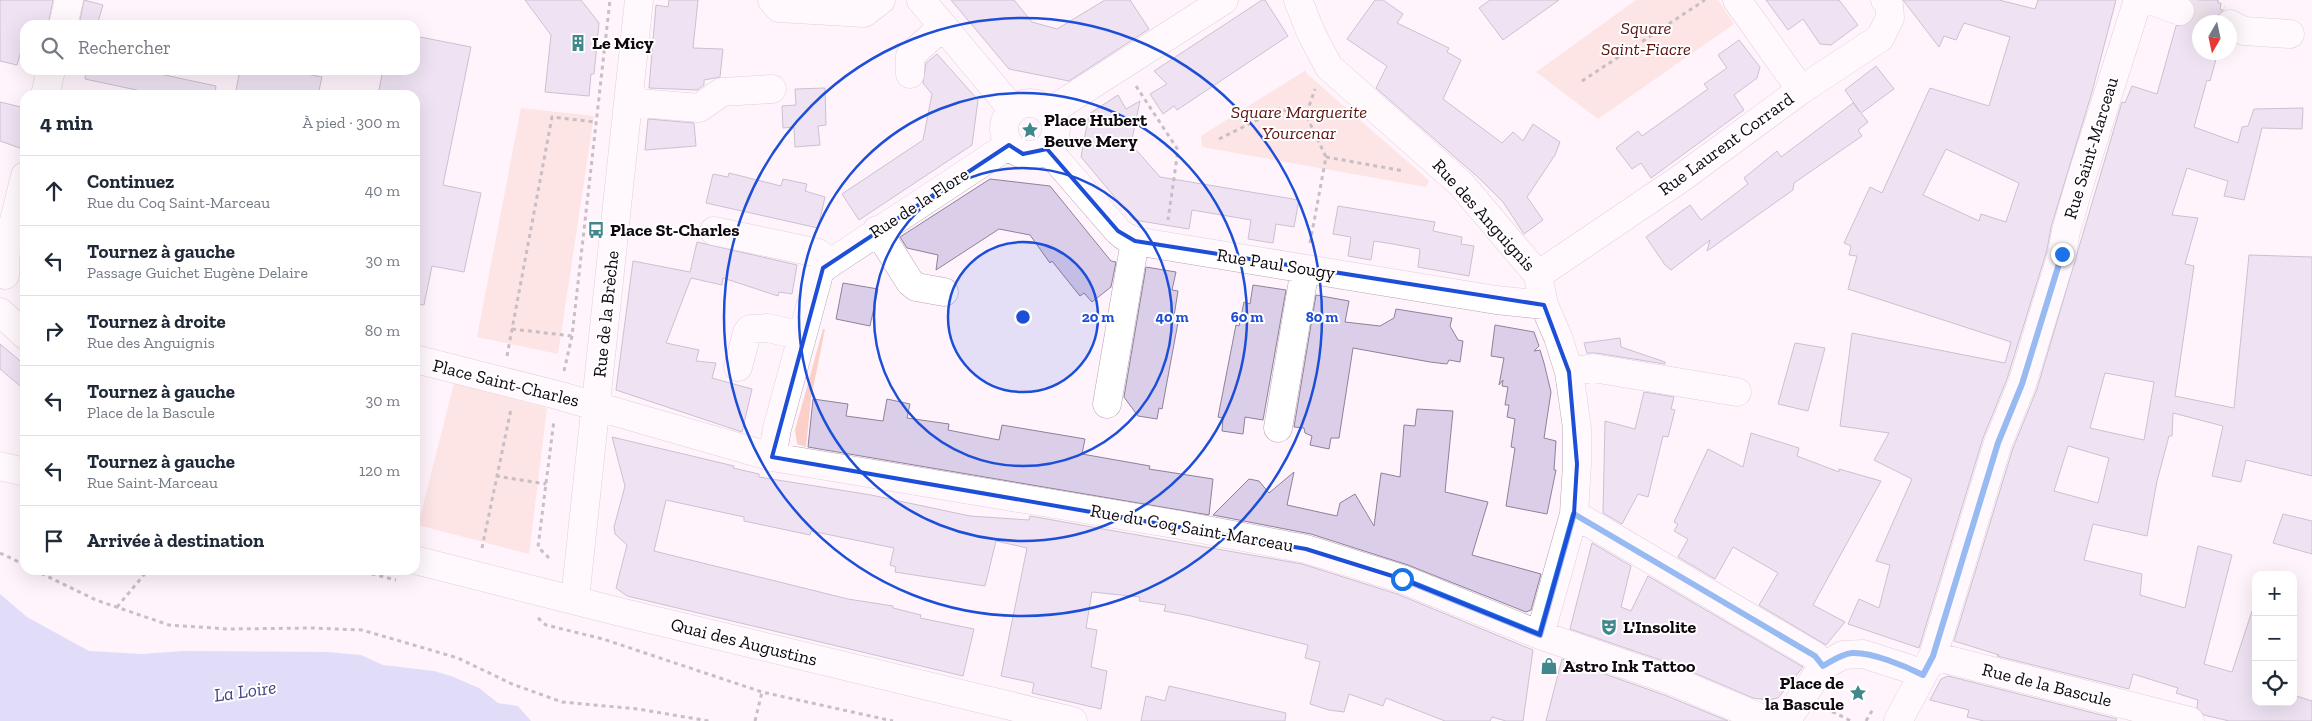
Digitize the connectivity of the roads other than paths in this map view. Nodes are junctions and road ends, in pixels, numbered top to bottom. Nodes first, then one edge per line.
1 (69, 0) edge
2 (639, 0) edge
3 (772, 0) edge
4 (881, 0) edge
5 (921, 0) edge
6 (1224, 0) edge
7 (1298, 0) edge
8 (1738, 0) edge
9 (1885, 0) edge
10 (2138, 0) edge
11 (2150, 0) edge
12 (2180, 10) tunnel mouth
13 (64, 20) edge
14 (943, 26) junction
15 (2237, 28) edge
16 (2290, 34) dead end
17 (910, 74) dead end
18 (50, 75) edge
19 (772, 89) dead end
20 (45, 90) edge
21 (1801, 90) junction
22 (628, 102) junction
23 (1013, 110) junction
24 (1049, 112) junction
25 (1009, 145) junction
26 (1046, 149) junction
27 (20, 196) edge
28 (877, 230) junction
29 (714, 231) dead end
30 (1136, 241) junction
31 (830, 262) junction
32 (1305, 269) junction
33 (1538, 275) junction
34 (10, 276) edge
35 (944, 292) dead end
36 (1544, 306) junction
37 (0, 312) edge
38 (20, 330) edge
39 (802, 336) junction
40 (420, 360) edge
41 (738, 366) dead end
42 (1569, 372) junction
43 (1737, 392) dead end
44 (1106, 404) dead end
45 (596, 406) junction
46 (1278, 428) dead end
47 (772, 457) junction
48 (0, 466) edge
49 (20, 471) edge
50 (1574, 514) junction
51 (420, 562) edge
52 (575, 599) junction
53 (1540, 635) junction
54 (1928, 665) junction
55 (1823, 666) junction
56 (2137, 714) edge
57 (1074, 721) edge
58 (1768, 721) edge
59 (1786, 721) edge
60 (1898, 721) edge
61 (2190, 721) edge

1 - 13 street
2 - 22 street, Rue de la Brèche
3 - 4 street
5 - 14 street
6 - 24 street
7 - 33 street, Rue des Anguignis
8 - 21 street
9 - 21 street, Rue Laurent Corrard
10 - 54 street, Rue Saint-Marceau
11 - 12 street
14 - 17 street
14 - 23 street
15 - 16 street
18 - 20 street
19 - 22 street
21 - 33 street, Rue Laurent Corrard
22 - 45 street, Rue de la Brèche
23 - 24 street
23 - 25 street
24 - 26 street
25 - 26 street
25 - 28 street, Rue de la Flore
26 - 30 street, Rue Paul Sougy
27 - 34 street
28 - 31 street, Rue de la Flore
28 - 35 street
29 - 31 street
30 - 32 street, Rue Paul Sougy
30 - 44 street
31 - 39 street, Rue de la Flore
32 - 36 street, Rue Paul Sougy
32 - 46 street
33 - 36 street, Rue des Anguignis
36 - 42 street, Rue des Anguignis
37 - 38 street
39 - 41 street
39 - 47 street, Rue de la Flore
40 - 45 street, Place Saint-Charles
42 - 43 street
42 - 50 street, Rue des Anguignis
45 - 47 street, Rue du Coq Saint-Marceau
45 - 52 street, Rue de la Brèche
47 - 53 street, Rue du Coq Saint-Marceau
48 - 49 street
50 - 53 street, Rue des Anguignis
50 - 55 street
51 - 52 street, Quai des Augustins
52 - 57 street, Quai des Augustins
53 - 58 street, Rue du Coq Saint-Marceau
54 - 55 street
54 - 56 street, Rue de la Bascule
54 - 60 street, Rue Saint-Marceau
55 - 59 street
56 - 61 street, Rue de la Bascule

